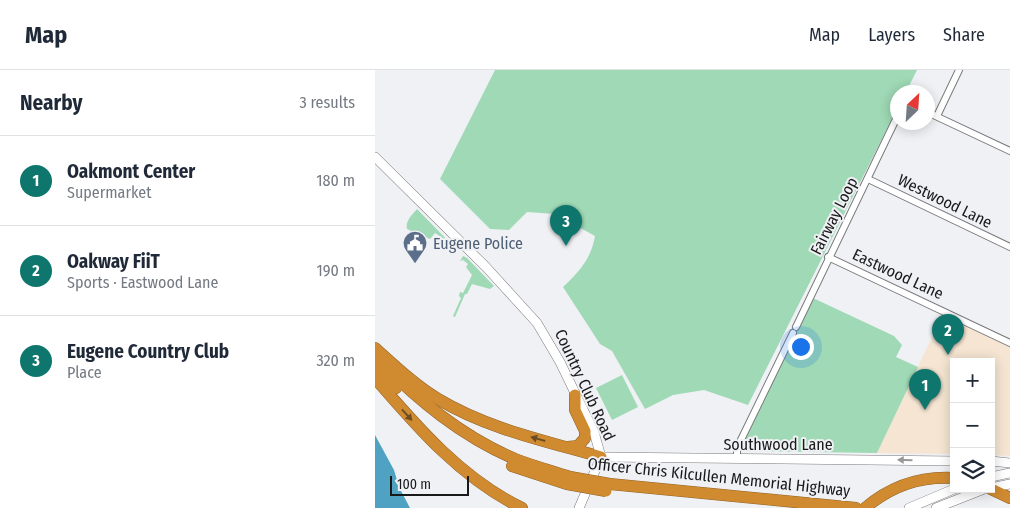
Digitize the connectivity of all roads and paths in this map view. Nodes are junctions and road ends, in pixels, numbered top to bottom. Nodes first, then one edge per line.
1 (959, 70) edge
2 (937, 116) joint
3 (891, 130) edge
4 (1010, 150) edge
5 (375, 157) edge
6 (867, 179) junction
7 (1010, 247) edge
8 (828, 256) junction
9 (1010, 343) edge
10 (375, 348) edge
11 (375, 357) edge
12 (375, 369) edge
13 (375, 378) edge
14 (575, 395) junction
15 (566, 447) junction
16 (601, 457) junction
17 (737, 460) junction
18 (950, 461) edge
19 (995, 462) edge
20 (1010, 464) edge
21 (1010, 473) edge
22 (995, 476) edge
23 (950, 478) edge
24 (569, 480) junction
25 (1010, 484) edge
26 (608, 487) junction
27 (995, 487) edge
28 (995, 490) edge
29 (950, 491) edge
30 (975, 493) edge
31 (1010, 498) edge
32 (522, 508) edge
33 (579, 508) edge
34 (785, 508) edge
35 (856, 508) edge
36 (865, 508) edge
37 (909, 508) edge
38 (936, 508) edge

1 - 2 street
2 - 4 street
3 - 6 street, Fairway Loop
5 - 14 main road, Country Club Road
6 - 7 street, Westwood Lane
6 - 8 street, Fairway Loop
8 - 9 street, Eastwood Lane
8 - 17 street, Fairway Loop
15 -> 10 highway
11 - 24 highway, Officer Chris Kilcullen Memorial Highway
12 - 24 highway, Officer Chris Kilcullen Memorial Highway
13 -> 32 highway
14 - 15 highway
14 - 16 main road, Country Club Road
15 - 16 highway
16 - 17 main road, Southwood Lane
16 - 33 main road, Country Club Road
18 -> 17 main road, Southwood Lane
19 - 20 main road
21 - 22 main road
23 - 36 highway
24 - 26 highway, Officer Chris Kilcullen Memorial Highway, bridge
25 - 27 main road
26 - 34 highway, Officer Chris Kilcullen Memorial Highway
26 - 35 highway, Officer Chris Kilcullen Memorial Highway
28 - 31 highway
29 - 37 main road
30 - 38 main road

